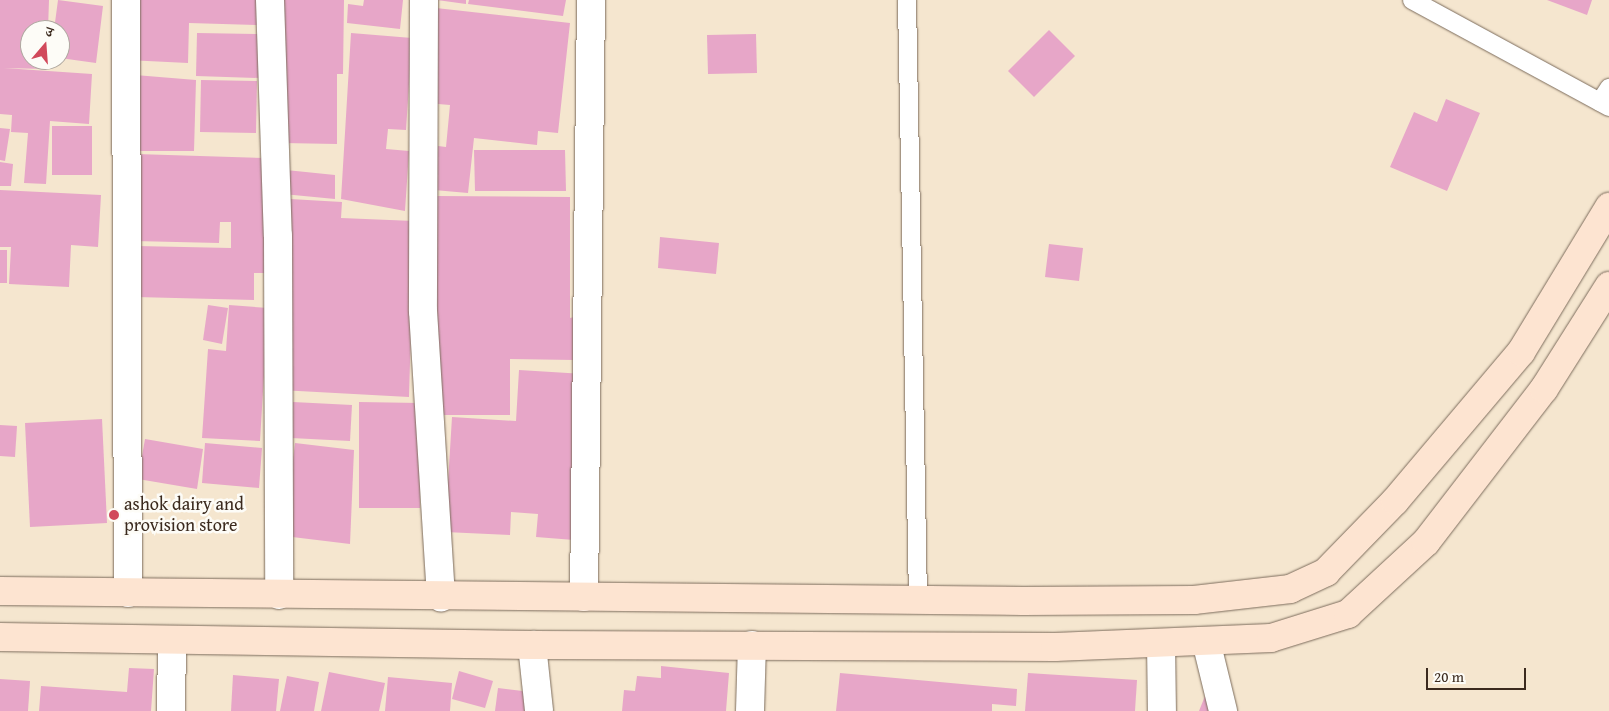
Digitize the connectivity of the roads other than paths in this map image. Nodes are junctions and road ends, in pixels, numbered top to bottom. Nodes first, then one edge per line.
1 (126, 0) edge
2 (270, 0) edge
3 (424, 0) edge
4 (591, 0) edge
5 (907, 0) edge
6 (1412, 0) edge
7 (1606, 99) edge
8 (1609, 207) edge
9 (1609, 286) edge
10 (0, 591) edge
11 (128, 593) junction
12 (279, 595) junction
13 (441, 596) junction
14 (584, 598) junction
15 (918, 600) junction
16 (0, 637) edge
17 (172, 640) junction
18 (1206, 641) junction
19 (1161, 643) junction
20 (752, 645) junction
21 (532, 646) junction
22 (170, 711) edge
23 (539, 711) edge
24 (750, 711) edge
25 (1162, 711) edge
26 (1223, 711) edge

1 - 11 street
2 - 12 street
3 - 13 street
4 - 14 street
5 - 15 lane
6 - 7 lane
8 - 15 main road
9 - 18 main road
10 - 11 main road
11 - 12 main road
12 - 13 main road
13 - 14 main road
14 - 15 main road
16 - 17 main road
17 - 21 main road
17 - 22 street
18 - 19 main road
18 - 26 street
19 - 20 main road
19 - 25 street
20 - 21 main road
20 - 24 street
21 - 23 street

